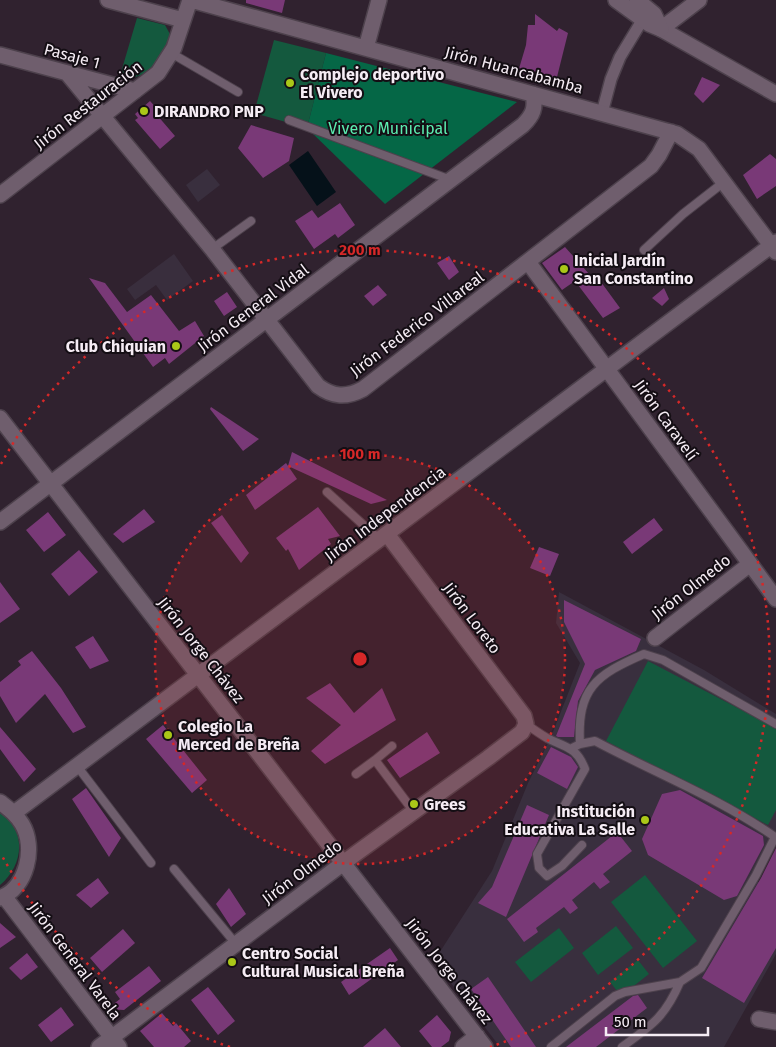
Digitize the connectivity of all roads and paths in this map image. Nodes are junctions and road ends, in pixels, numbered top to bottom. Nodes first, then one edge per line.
1 (108, 0) edge
2 (190, 0) edge
3 (379, 0) edge
4 (616, 0) edge
5 (637, 0) edge
6 (699, 0) edge
7 (643, 19) junction
8 (183, 20) junction
9 (661, 29) junction
10 (366, 48) junction
11 (171, 53) junction
12 (0, 55) edge
13 (67, 73) junction
14 (135, 91) junction
15 (238, 92) dead end
16 (533, 94) junction
17 (776, 94) edge
18 (602, 113) junction
19 (104, 116) junction
20 (289, 120) dead end
21 (671, 132) junction
22 (451, 180) junction
23 (724, 182) junction
24 (0, 195) edge
25 (250, 221) dead end
26 (774, 247) edge
27 (212, 249) junction
28 (644, 250) dead end
29 (528, 262) junction
30 (266, 321) junction
31 (606, 369) junction
32 (0, 418) edge
33 (51, 483) junction
34 (327, 492) dead end
35 (0, 522) edge
36 (383, 536) junction
37 (750, 564) junction
38 (776, 599) edge
39 (655, 638) dead end
40 (198, 675) junction
41 (526, 724) junction
42 (776, 724) edge
43 (580, 744) junction
44 (392, 746) dead end
45 (572, 748) junction
46 (375, 760) junction
47 (77, 766) junction
48 (356, 774) dead end
49 (0, 802) edge
50 (414, 812) junction
51 (14, 813) junction
52 (776, 837) edge
53 (582, 845) dead end
54 (151, 863) dead end
55 (343, 863) junction
56 (174, 868) dead end
57 (2, 897) edge
58 (236, 944) junction
59 (680, 982) junction
60 (759, 1019) dead end
61 (776, 1022) edge
62 (481, 1041) edge
63 (115, 1042) edge
64 (99, 1047) edge
65 (463, 1047) edge
66 (551, 1047) edge
67 (622, 1047) edge

1 - 8 street
2 - 8 street, Jirón Restauración
2 - 10 street, Jirón Huancabamba
3 - 10 street
4 - 7 street
5 - 9 street
6 - 9 street
7 - 9 street
7 - 18 street
8 - 11 street, Jirón Restauración
9 - 17 street
10 - 16 street, Jirón Huancabamba
11 - 14 street, Jirón Restauración
11 - 15 lane
12 - 13 street, Pasaje 1
13 - 14 street, Pasaje 1
13 - 19 street, Jirón Federico Villareal
14 - 19 street, Jirón Restauración
16 - 18 street, Jirón Huancabamba
16 - 22 street, Jirón General Vidal
18 - 21 street, Jirón Huancabamba
19 - 24 street, Jirón Restauración
19 - 27 street, Jirón Federico Villareal
20 - 22 lane
21 - 23 street, Jirón Huancabamba
21 - 29 street, Jirón Federico Villareal
22 - 30 street, Jirón General Vidal
23 - 26 street, Jirón Huancabamba
23 - 28 lane
25 - 27 lane
26 - 31 street, Jirón Independencia
27 - 30 street, Jirón Federico Villareal
29 - 30 street, Jirón Federico Villareal
29 - 31 street, Jirón Caravelí
30 - 33 street, Jirón General Vidal
31 - 36 street, Jirón Independencia
31 - 37 street, Jirón Caravelí
32 - 33 street, Jirón Jorge Chávez
33 - 35 street, Jirón General Vidal
33 - 40 street, Jirón Jorge Chávez
34 - 36 lane
36 - 40 street, Jirón Independencia
36 - 41 street, Jirón Loreto
37 - 38 street, Jirón Caravelí
37 - 39 street, Jirón Olmedo
40 - 47 street, Jirón Independencia
40 - 55 street, Jirón Jorge Chávez
41 - 45 lane
41 - 50 street, Jirón Olmedo
42 - 43 lane
43 - 45 lane
43 - 52 lane
44 - 46 lane
45 - 53 lane
46 - 48 lane
46 - 50 lane
47 - 51 street, Jirón Independencia
47 - 54 lane
49 - 51 street
50 - 55 street, Jirón Olmedo
51 - 57 street
52 - 59 lane
55 - 58 street, Jirón Olmedo
55 - 62 street, Jirón Jorge Chávez
56 - 58 lane
57 - 63 street, Jirón General Varela
58 - 63 street, Jirón Olmedo
59 - 66 lane
59 - 67 lane
60 - 61 street
62 - 65 street
63 - 64 street, Jirón Olmedo

